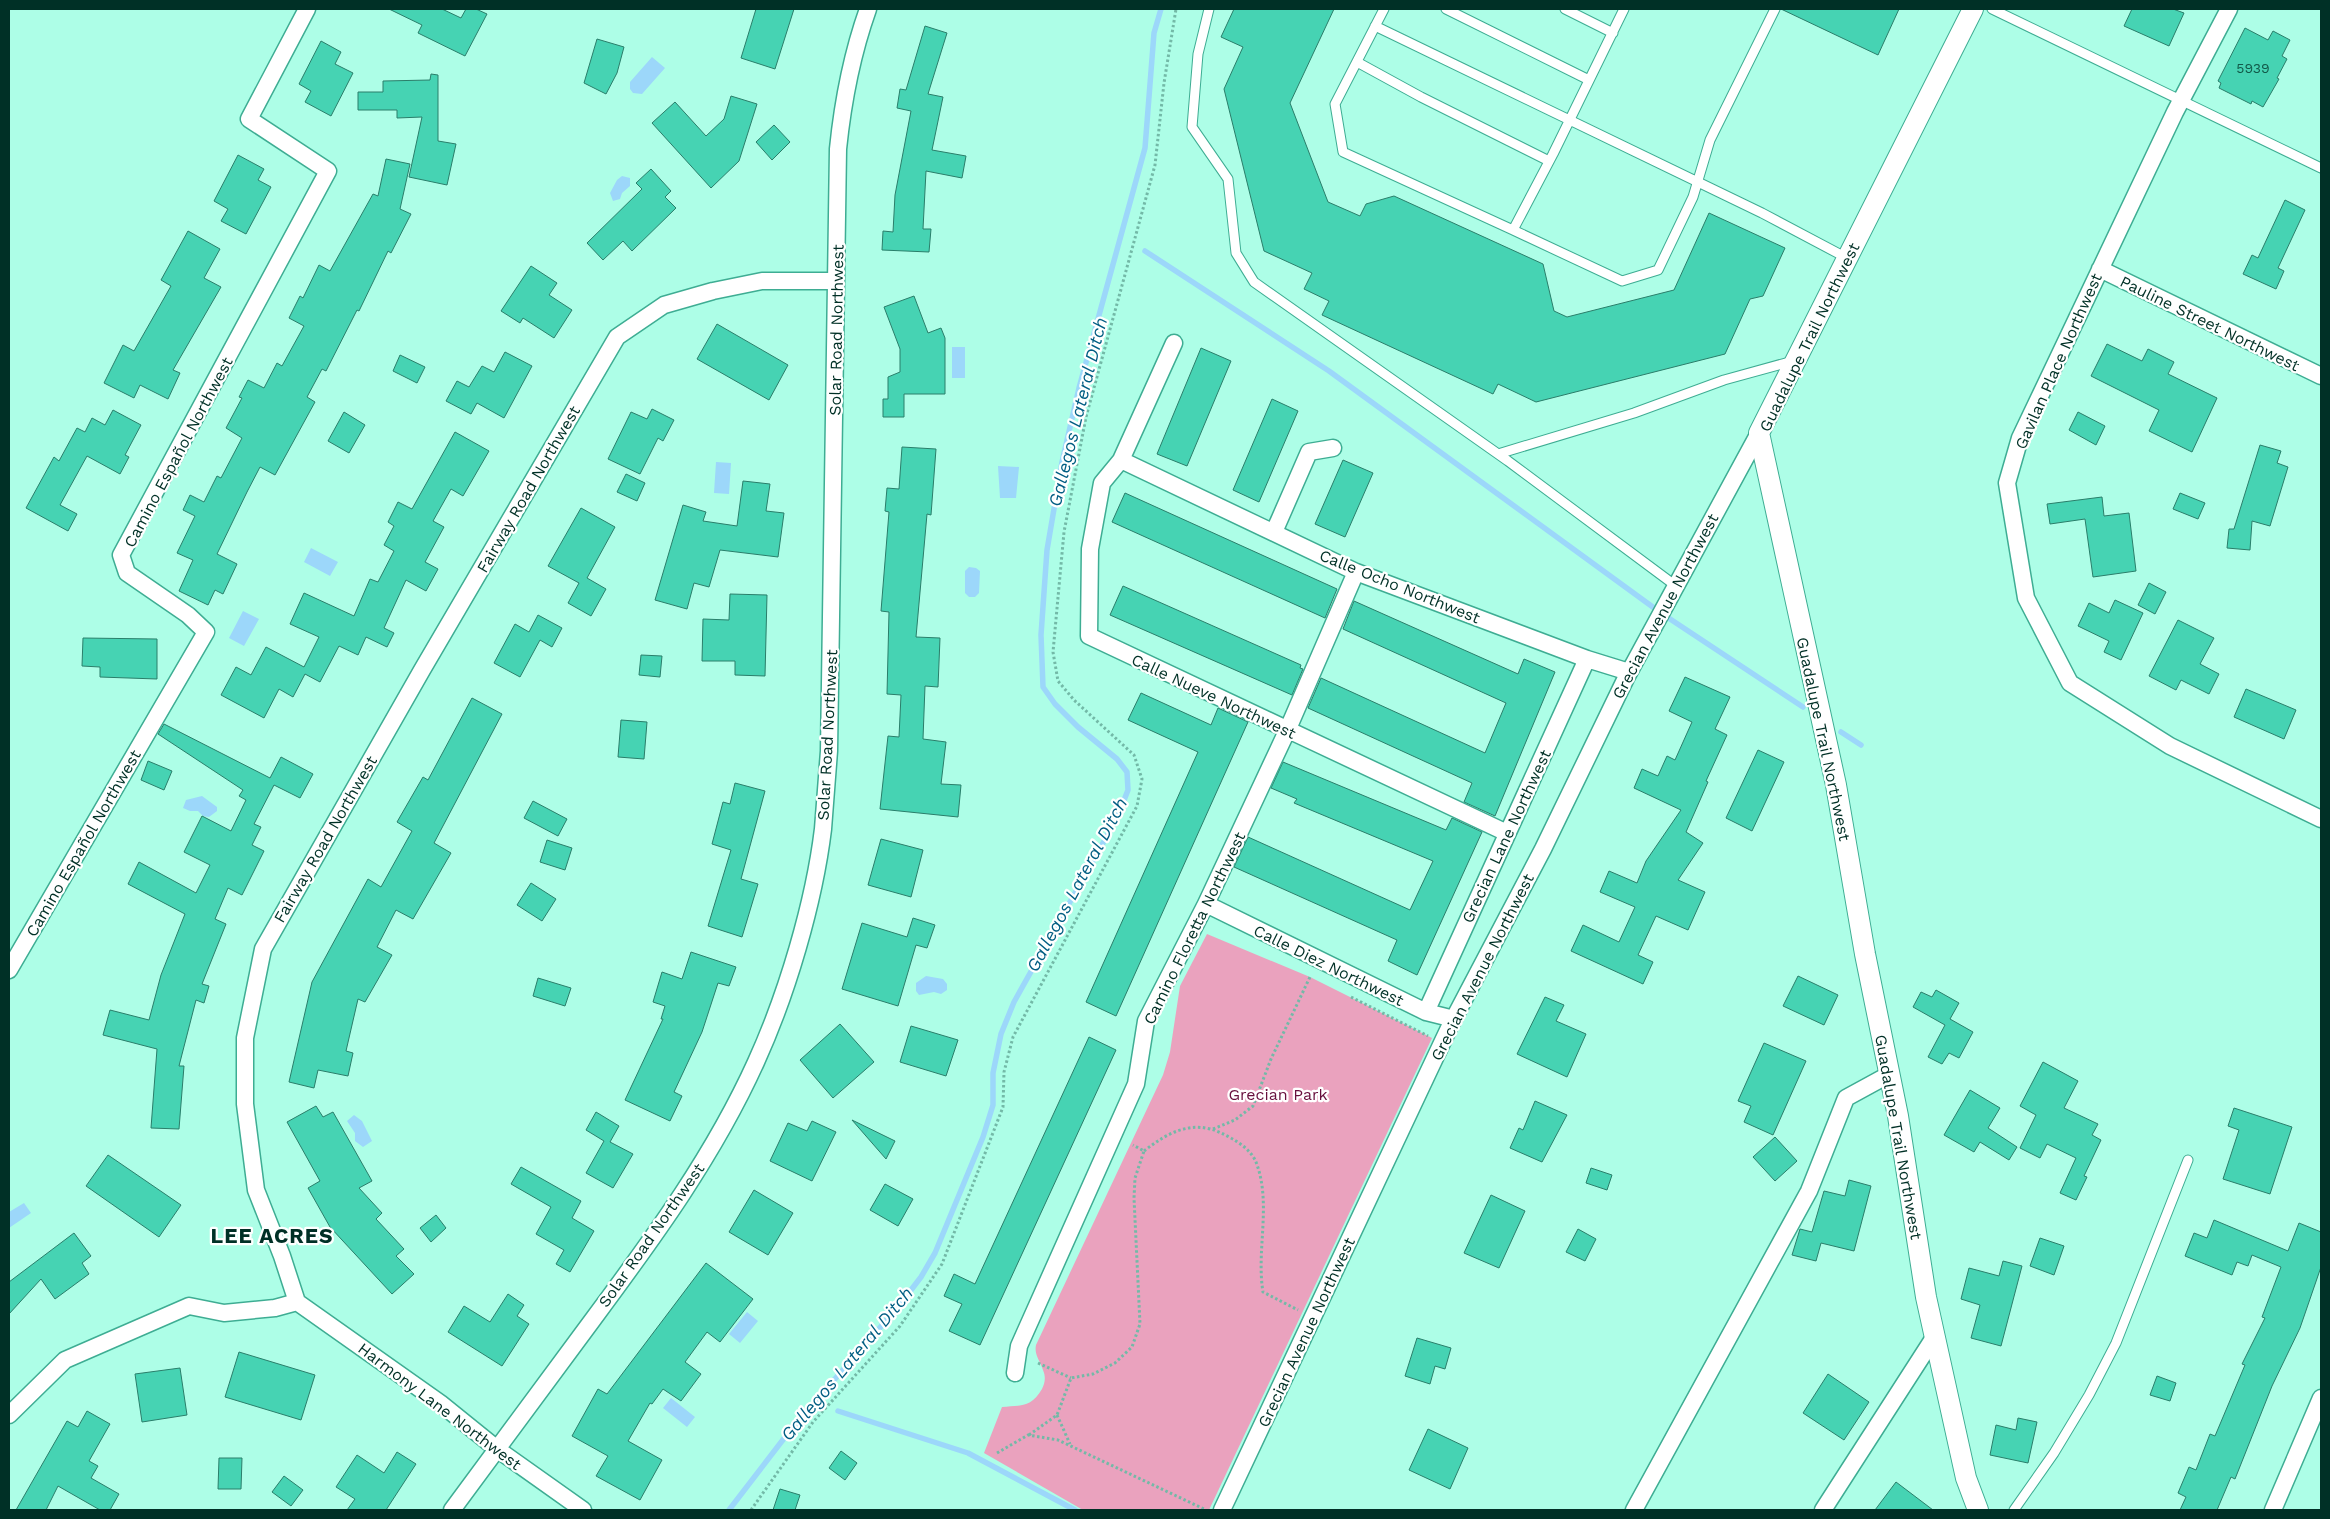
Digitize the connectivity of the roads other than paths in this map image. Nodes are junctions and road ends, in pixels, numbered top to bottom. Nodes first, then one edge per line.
1 (307, 9) edge
2 (868, 9) edge
3 (1209, 9) edge
4 (1384, 9) edge
5 (1446, 9) edge
6 (1565, 9) edge
7 (1624, 9) edge
8 (1775, 9) edge
9 (1973, 9) edge
10 (1992, 9) edge
11 (2229, 9) edge
12 (1375, 26) junction
13 (1613, 33) junction
14 (1357, 62) junction
15 (1589, 80) junction
16 (2181, 101) junction
17 (1570, 120) junction
18 (1549, 160) junction
19 (2321, 168) edge
20 (1698, 182) junction
21 (1513, 230) junction
22 (1847, 258) junction
23 (2100, 269) junction
24 (836, 281) junction
25 (1174, 343) dead end
26 (1796, 360) junction
27 (2321, 376) edge
28 (1759, 433) junction
29 (1333, 448) dead end
30 (1498, 454) junction
31 (1121, 460) junction
32 (1274, 532) junction
33 (1356, 572) junction
34 (1676, 586) junction
35 (1587, 659) junction
36 (1629, 672) junction
37 (1287, 731) junction
38 (2321, 819) edge
39 (1507, 833) junction
40 (1206, 904) junction
41 (9, 970) edge
42 (1426, 1012) junction
43 (1454, 1019) junction
44 (1890, 1074) junction
45 (2188, 1160) dead end
46 (297, 1302) junction
47 (1934, 1336) junction
48 (1015, 1374) dead end
49 (2321, 1398) edge
50 (9, 1415) edge
51 (497, 1449) junction
52 (452, 1510) edge
53 (583, 1510) edge
54 (1222, 1510) edge
55 (1634, 1510) edge
56 (1823, 1510) edge
57 (1978, 1510) edge
58 (2014, 1510) edge
59 (2273, 1510) edge

1 - 41 street, Camino Español Northwest
2 - 24 street, Solar Road Northwest
3 - 30 lane
4 - 12 lane
5 - 15 lane
6 - 13 lane
7 - 13 lane
8 - 20 lane
9 - 22 street, Guadalupe Trail Northwest
10 - 16 lane
11 - 16 street, Gavilan Place Northwest
12 - 14 lane
12 - 17 lane
13 - 15 lane
14 - 18 lane
14 - 21 lane
15 - 17 lane
16 - 19 lane
16 - 23 street, Gavilan Place Northwest
17 - 18 lane
17 - 20 lane
18 - 21 lane
20 - 21 lane
20 - 22 lane
22 - 26 street, Guadalupe Trail Northwest
23 - 27 street, Pauline Street Northwest
23 - 38 street, Gavilan Place Northwest
24 - 46 street, Fairway Road Northwest
24 - 51 street, Solar Road Northwest
25 - 31 street
26 - 28 street, Guadalupe Trail Northwest
26 - 30 lane
28 - 34 street, Grecian Avenue Northwest
28 - 44 street, Guadalupe Trail Northwest
29 - 32 street
30 - 34 lane
31 - 32 street, Calle Ocho Northwest
31 - 37 street, Calle Nueve Northwest
32 - 33 street, Calle Ocho Northwest
33 - 35 street, Calle Ocho Northwest
33 - 37 street, Camino Floretta Northwest
34 - 36 street, Grecian Avenue Northwest
35 - 36 street, Calle Ocho Northwest
35 - 39 street, Grecian Lane Northwest
36 - 43 street, Grecian Avenue Northwest
37 - 39 street, Calle Nueve Northwest
37 - 40 street, Camino Floretta Northwest
39 - 42 street, Grecian Lane Northwest
40 - 42 street, Calle Diez Northwest
40 - 48 street, Camino Floretta Northwest
42 - 43 street, Calle Diez Northwest
43 - 54 street, Grecian Avenue Northwest
44 - 47 street, Guadalupe Trail Northwest
44 - 55 street
45 - 58 lane
46 - 50 street
46 - 51 street, Harmony Lane Northwest
47 - 56 street
47 - 57 street, Guadalupe Trail Northwest
49 - 59 street
51 - 52 street, Solar Road Northwest
51 - 53 street, Harmony Lane Northwest

